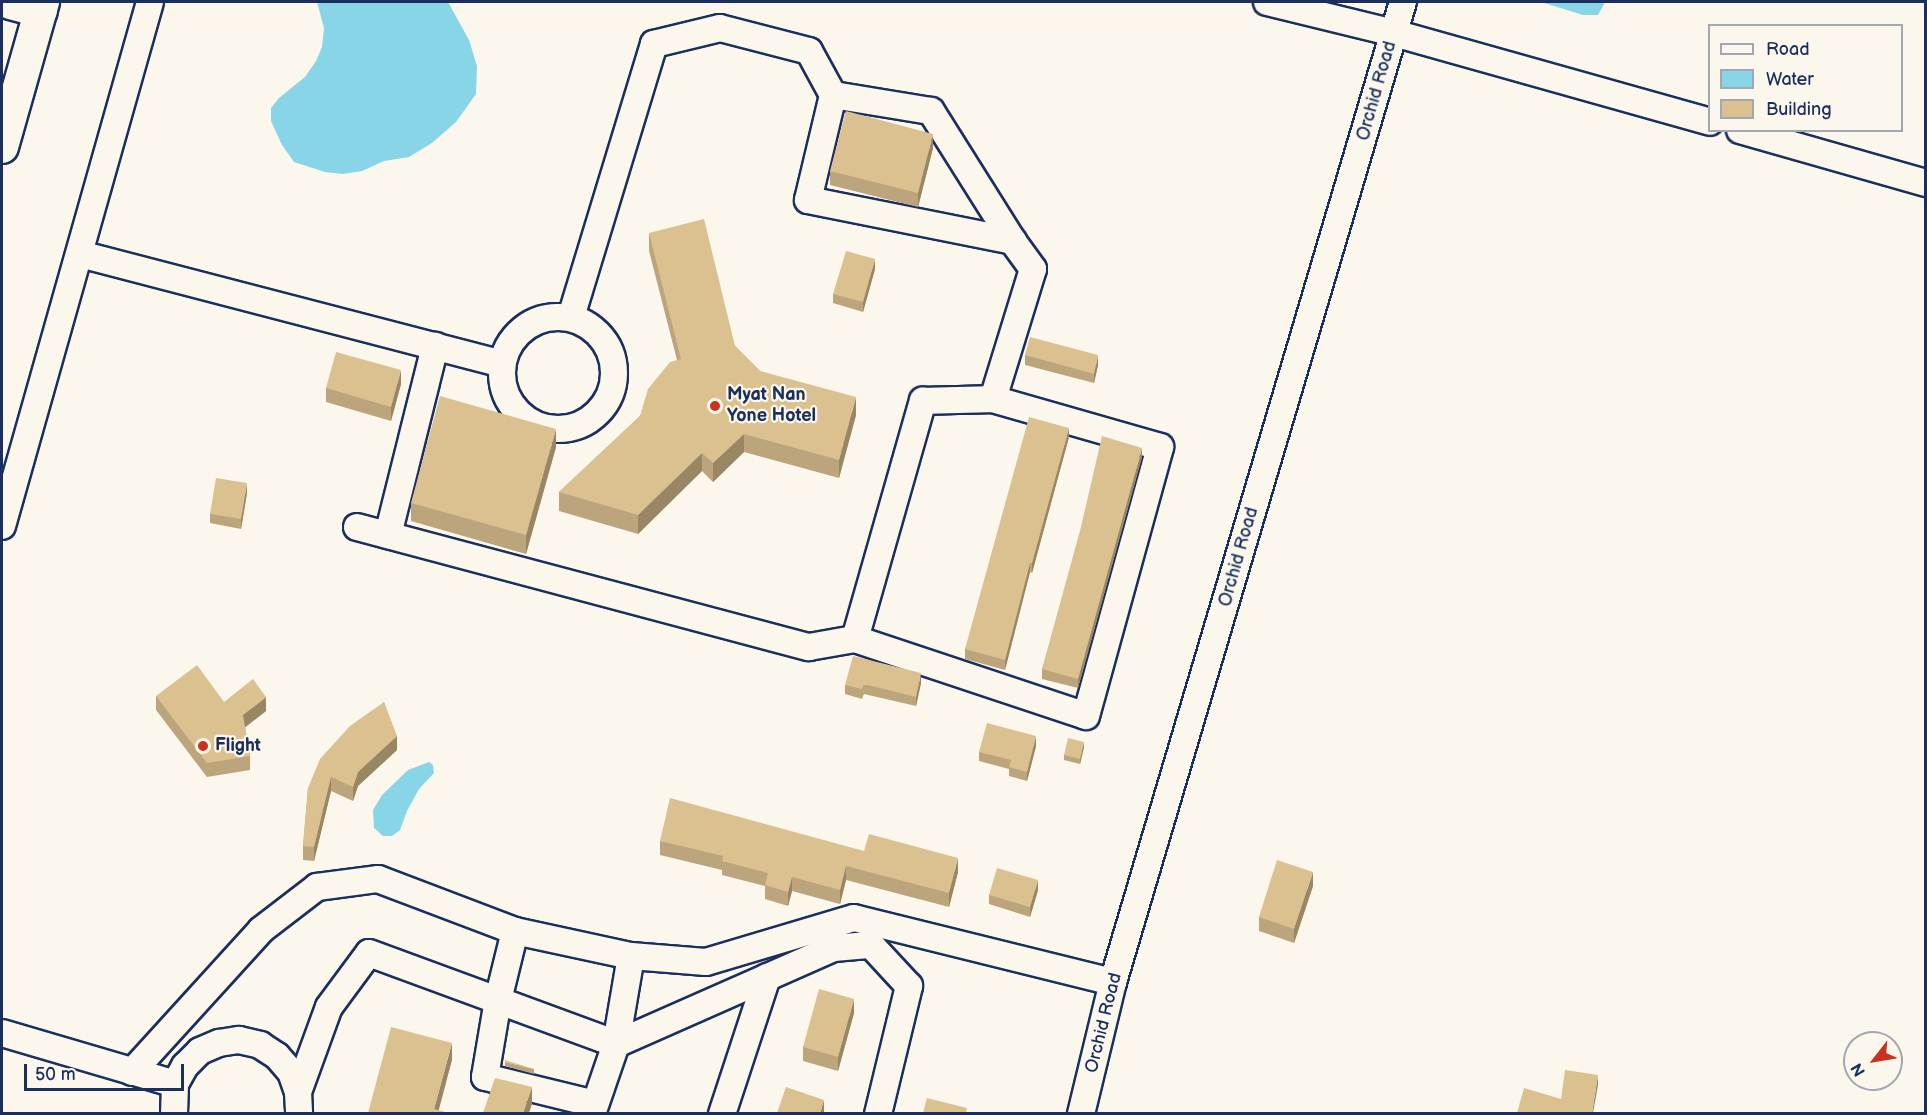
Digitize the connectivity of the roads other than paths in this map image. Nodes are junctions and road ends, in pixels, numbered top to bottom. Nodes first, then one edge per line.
1 (150, 2) edge
2 (1267, 2) edge
3 (1403, 2) edge
4 (31, 4) edge
5 (1394, 33) junction
6 (833, 95) junction
7 (1708, 121) edge
8 (1747, 132) edge
9 (2, 147) edge
10 (1926, 183) edge
11 (1013, 241) junction
12 (80, 254) junction
13 (571, 318) junction
14 (435, 346) junction
15 (502, 364) junction
16 (993, 399) junction
17 (2, 526) edge
18 (357, 528) dead end
19 (388, 536) junction
20 (855, 639) junction
21 (515, 931) junction
22 (631, 956) junction
23 (767, 977) junction
24 (1113, 982) junction
25 (498, 1000) junction
26 (2, 1033) edge
27 (616, 1044) junction
28 (132, 1072) junction
29 (175, 1084) junction
30 (299, 1102) edge
31 (594, 1109) edge
32 (174, 1113) edge
33 (723, 1113) edge
34 (878, 1113) edge
35 (1081, 1113) edge

1 - 12 street
2 - 5 street
3 - 5 street, Orchid Road
4 - 9 main road
5 - 7 street
5 - 24 street, Orchid Road
6 - 11 street
6 - 11 street
6 - 13 street
8 - 10 street
11 - 16 street
12 - 14 street
12 - 17 street
13 - 15 street
13 - 15 street
14 - 15 street
14 - 19 street
16 - 20 street
16 - 20 street
18 - 19 street
19 - 20 street
21 - 22 street
21 - 25 street
21 - 28 street
22 - 24 street
22 - 27 street
23 - 27 street
23 - 33 street
23 - 34 street
24 - 35 street, Orchid Road
25 - 27 street
25 - 30 street
25 - 31 street
26 - 28 street
27 - 31 street
28 - 29 street
29 - 30 street
29 - 32 street

